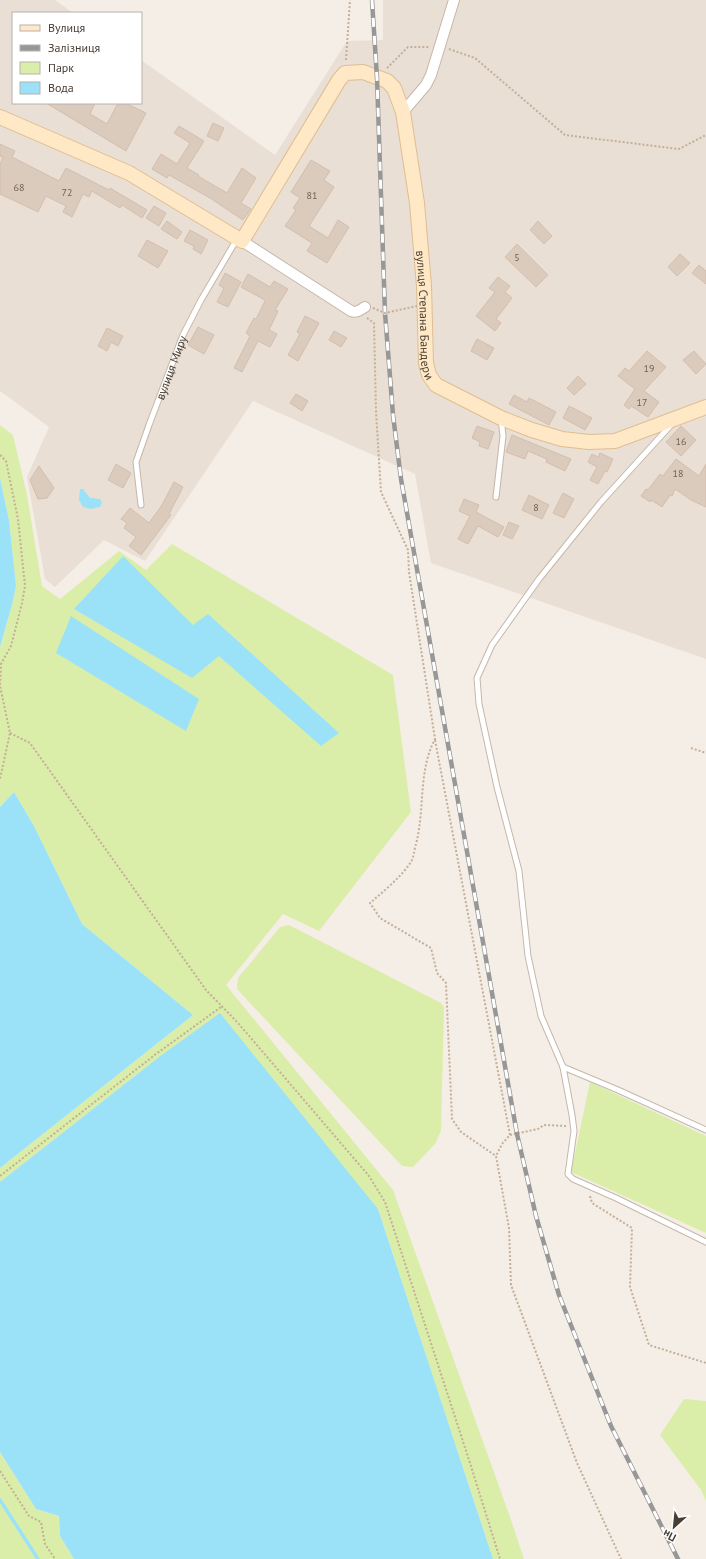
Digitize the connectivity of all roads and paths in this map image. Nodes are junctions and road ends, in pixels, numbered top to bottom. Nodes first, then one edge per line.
1 (350, 0) edge
2 (454, 0) edge
3 (441, 47) junction
4 (345, 73) junction
5 (377, 78) junction
6 (403, 112) junction
7 (0, 117) edge
8 (706, 135) edge
9 (240, 240) junction
10 (417, 306) dead end
11 (366, 309) junction
12 (706, 407) edge
13 (678, 416) junction
14 (501, 418) junction
15 (0, 455) edge
16 (496, 497) dead end
17 (141, 506) dead end
18 (10, 733) junction
19 (435, 739) junction
20 (691, 748) dead end
21 (706, 753) edge
22 (0, 775) edge
23 (0, 779) edge
24 (222, 1006) junction
25 (563, 1067) junction
26 (573, 1126) junction
27 (706, 1130) edge
28 (510, 1135) junction
29 (496, 1156) junction
30 (0, 1176) edge
31 (587, 1185) junction
32 (706, 1242) edge
33 (706, 1363) edge
34 (0, 1471) edge
35 (55, 1559) edge
36 (500, 1559) edge
37 (621, 1559) edge

1 - 4 path
2 - 3 street
3 - 5 path
3 - 6 street
3 - 8 path
4 - 5 street, вулиця Степана Бандери
4 - 9 street, вулиця Миру
5 - 6 street, вулиця Степана Бандери
6 - 14 street, вулиця Степана Бандери
7 - 9 street
9 - 11 street
9 - 17 lane, вулиця Миру
10 - 11 path, bridge
11 - 19 path
12 - 13 street, вулиця Степана Бандери
13 - 14 street, вулиця Степана Бандери
13 - 25 lane
14 - 16 lane
15 - 18 path
18 - 22 path
18 - 24 path
19 - 28 path
19 - 29 path
20 - 21 path
22 - 23 path
24 - 30 path
24 - 36 path
25 - 26 lane
25 - 27 lane
26 - 28 path
26 - 31 lane
28 - 29 path
29 - 37 path
31 - 32 lane
31 - 33 path
34 - 35 path

